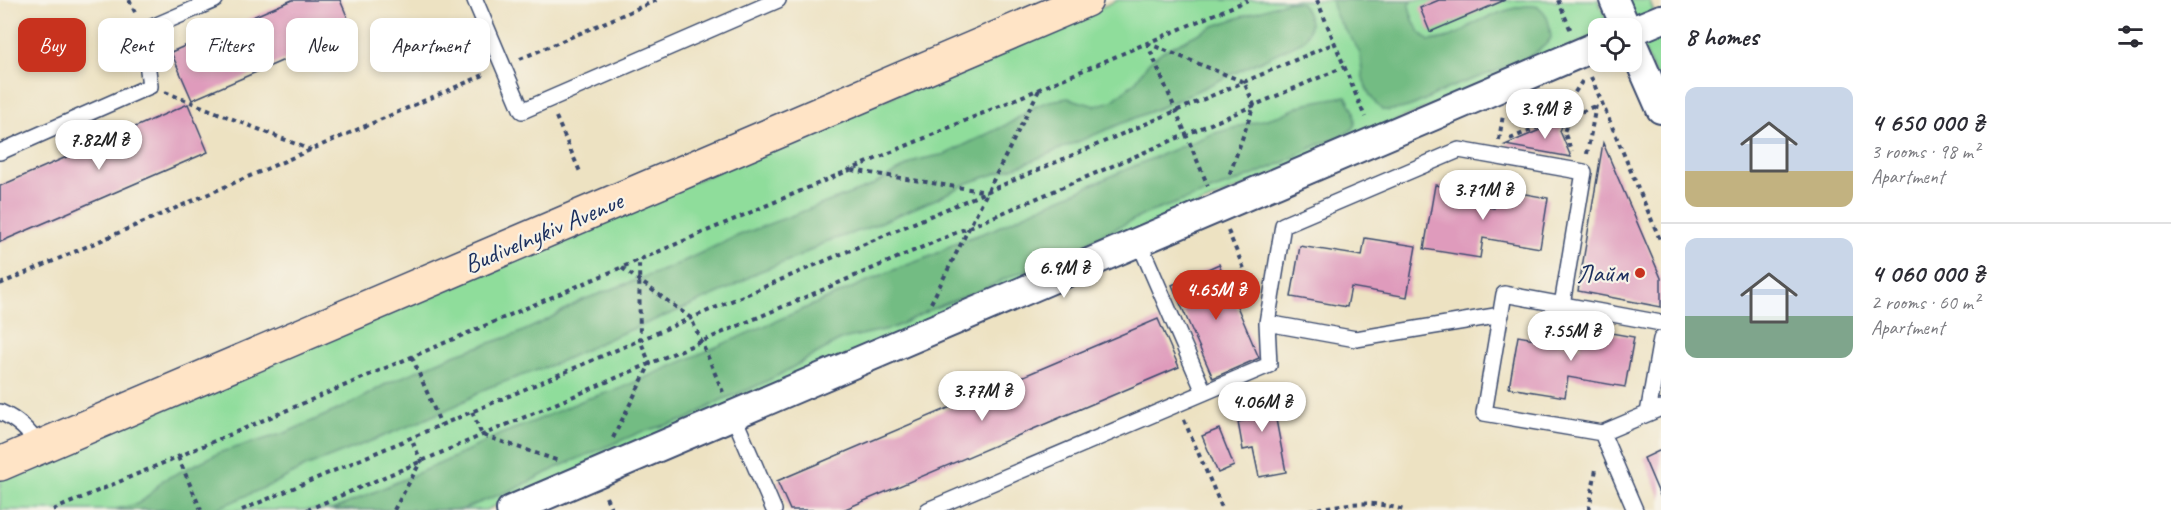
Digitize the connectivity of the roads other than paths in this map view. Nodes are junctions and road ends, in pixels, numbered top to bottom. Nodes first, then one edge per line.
1 (215, 0) edge
2 (475, 0) edge
3 (778, 0) edge
4 (1084, 0) edge
5 (1614, 0) edge
6 (1658, 0) edge
7 (1661, 6) edge
8 (1622, 18) edge
9 (1661, 19) edge
10 (1642, 27) edge
11 (1588, 50) edge
12 (1642, 66) edge
13 (1661, 109) edge
14 (0, 152) edge
15 (1139, 242) junction
16 (1562, 305) junction
17 (1501, 315) junction
18 (1267, 323) junction
19 (1661, 323) edge
20 (1661, 339) edge
21 (1204, 392) junction
22 (1654, 411) edge
23 (0, 412) edge
24 (733, 415) junction
25 (1602, 434) junction
26 (40, 447) junction
27 (0, 464) edge
28 (511, 510) edge
29 (774, 510) edge
30 (928, 510) edge
31 (1635, 510) edge

1 - 14 lane
2 - 3 lane
4 - 26 main road, Budivelnykiv Avenue
5 - 8 street
6 - 7 street
9 - 10 street
11 - 15 street
12 - 13 street
15 - 21 lane
15 - 24 street
16 - 17 lane
16 - 18 lane
16 - 19 lane
17 - 18 lane
17 - 25 lane
18 - 21 lane
20 - 22 lane
21 - 30 lane
22 - 25 lane
23 - 26 lane
24 - 28 street
24 - 29 lane
25 - 31 lane
26 - 27 main road, Budivelnykiv Avenue

